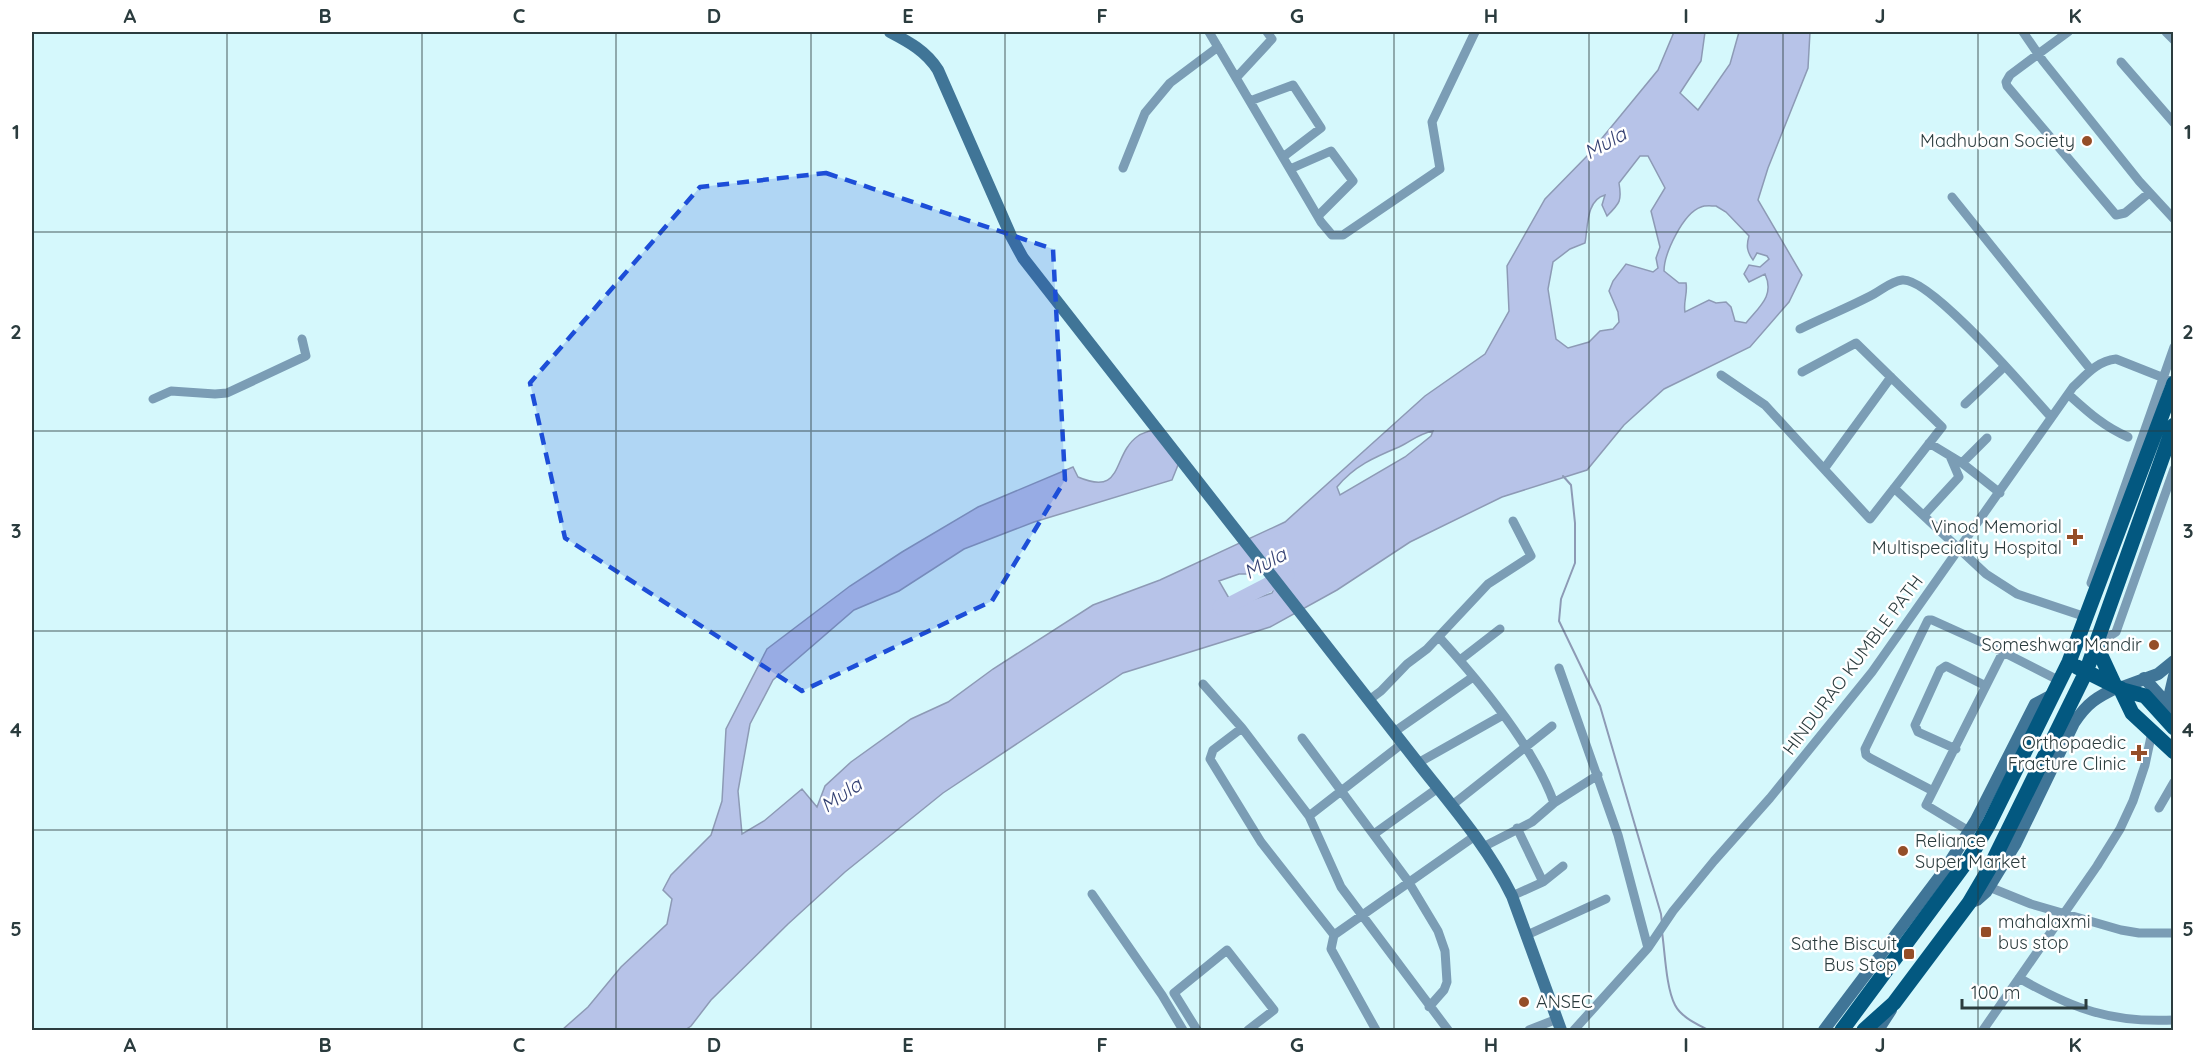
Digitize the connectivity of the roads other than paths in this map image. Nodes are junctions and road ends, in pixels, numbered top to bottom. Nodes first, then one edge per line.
1 (890, 32) edge
2 (1209, 32) edge
3 (1267, 32) edge
4 (1475, 32) edge
5 (2023, 32) edge
6 (2068, 32) edge
7 (2166, 32) edge
8 (2174, 40) edge
9 (1218, 47) junction
10 (2038, 54) junction
11 (2121, 62) dead end
12 (1236, 78) junction
13 (1250, 101) junction
14 (2174, 123) edge
15 (1283, 157) junction
16 (1124, 168) dead end
17 (1290, 169) junction
18 (2149, 193) junction
19 (1953, 197) dead end
20 (1318, 216) junction
21 (2174, 219) edge
22 (1800, 329) dead end
23 (302, 339) dead end
24 (2174, 348) edge
25 (2004, 367) junction
26 (2091, 370) junction
27 (1802, 372) dead end
28 (1721, 375) dead end
29 (1891, 377) junction
30 (2170, 380) edge
31 (2068, 394) junction
32 (153, 399) dead end
33 (1965, 404) dead end
34 (2051, 417) junction
35 (2174, 425) edge
36 (2128, 436) dead end
37 (1986, 438) dead end
38 (1929, 443) junction
39 (1950, 456) junction
40 (1962, 463) junction
41 (1824, 469) junction
42 (2174, 469) edge
43 (1894, 488) junction
44 (2000, 493) junction
45 (1924, 515) junction
46 (1514, 521) dead end
47 (1960, 549) junction
48 (2080, 615) junction
49 (1500, 629) dead end
50 (1439, 636) junction
51 (2079, 638) junction
52 (2096, 645) junction
53 (2003, 652) junction
54 (1460, 660) junction
55 (2174, 661) edge
56 (2069, 662) junction
57 (1560, 668) dead end
58 (2086, 672) junction
59 (2170, 672) edge
60 (1473, 677) junction
61 (2144, 678) junction
62 (2060, 681) junction
63 (1203, 684) dead end
64 (1986, 686) junction
65 (2118, 687) junction
66 (2052, 695) junction
67 (1369, 700) junction
68 (2172, 709) edge
69 (1503, 715) junction
70 (1552, 726) dead end
71 (1242, 728) junction
72 (2174, 728) edge
73 (1394, 732) junction
74 (2152, 732) junction
75 (1302, 738) dead end
76 (1403, 743) junction
77 (1524, 747) junction
78 (1956, 749) junction
79 (2174, 752) edge
80 (1418, 763) junction
81 (1598, 775) junction
82 (2174, 782) edge
83 (1438, 788) junction
84 (1342, 790) junction
85 (1934, 791) junction
86 (1554, 803) junction
87 (1451, 806) junction
88 (2159, 807) dead end
89 (1309, 816) junction
90 (1518, 828) junction
91 (1969, 831) junction
92 (1374, 834) junction
93 (1475, 836) junction
94 (1483, 847) junction
95 (1563, 866) dead end
96 (1408, 881) junction
97 (1544, 882) junction
98 (1989, 887) junction
99 (1092, 894) dead end
100 (1512, 896) junction
101 (1606, 899) dead end
102 (1969, 903) junction
103 (2065, 914) junction
104 (1360, 915) junction
105 (2174, 933) edge
106 (1334, 935) junction
107 (1527, 935) junction
108 (1648, 948) junction
109 (2019, 978) junction
110 (1889, 1006) junction
111 (1430, 1008) junction
112 (2174, 1020) edge
113 (1559, 1025) edge
114 (1190, 1029) edge
115 (1248, 1030) edge
116 (1376, 1030) edge
117 (1448, 1030) edge
118 (1529, 1030) edge
119 (1574, 1030) edge
120 (1824, 1030) edge
121 (1842, 1030) edge
122 (1864, 1030) edge
123 (1878, 1030) edge
124 (1983, 1030) edge

1 - 67 street
2 - 9 street
3 - 12 street
4 - 20 street
5 - 10 street
6 - 10 street
7 - 8 street
9 - 12 street
9 - 16 street
10 - 18 street
10 - 18 street
11 - 14 street
12 - 13 street
13 - 15 street
13 - 15 street
15 - 17 street
17 - 20 street
17 - 20 street
18 - 21 street
19 - 26 street
22 - 25 street
23 - 32 street
24 - 30 street
25 - 33 street
25 - 34 street
26 - 30 street, HINDURAO KUMBLE PATH
26 - 31 street, HINDURAO KUMBLE PATH
27 - 29 street
28 - 41 street
29 - 38 street
29 - 41 street
30 - 48 street
30 - 51 main road
31 - 34 street, HINDURAO KUMBLE PATH
31 - 36 street
34 - 44 street, HINDURAO KUMBLE PATH
35 - 52 main road
37 - 40 street
38 - 39 street
38 - 43 street
39 - 40 street
39 - 45 street
40 - 44 street
41 - 43 street
42 - 52 street
43 - 45 street
44 - 47 street, HINDURAO KUMBLE PATH
45 - 47 street
46 - 50 street
47 - 48 street
47 - 108 street, HINDURAO KUMBLE PATH
48 - 51 street
49 - 54 street
50 - 54 street
50 - 67 street
51 - 56 main road
52 - 58 main road
52 - 65 main road
53 - 62 street
53 - 64 street
53 - 85 street
54 - 60 street
55 - 59 street
56 - 58 main road
56 - 62 main road
57 - 81 street
58 - 65 main road
58 - 102 main road
59 - 61 street
59 - 68 street
60 - 69 street
60 - 73 street
61 - 65 street
61 - 68 street
62 - 66 main road
63 - 71 street
64 - 78 street
64 - 78 street
65 - 72 main road
65 - 74 main road
65 - 98 street
66 - 91 street
66 - 121 main road
67 - 73 street
69 - 77 street
69 - 80 street
70 - 77 street
71 - 89 street
71 - 106 street
73 - 76 street
74 - 79 main road
74 - 103 street
75 - 84 street
76 - 80 street
76 - 84 street
77 - 86 street
77 - 87 street
78 - 85 street
80 - 83 street
81 - 86 street
81 - 108 street
82 - 88 street
83 - 87 street
83 - 92 street
84 - 89 street
84 - 92 street
85 - 91 street
86 - 90 street
87 - 93 street
89 - 104 street
90 - 94 street
90 - 97 street
91 - 120 street
92 - 96 street
93 - 94 street
93 - 96 street
94 - 100 street
95 - 97 street
96 - 104 street
96 - 111 street
97 - 100 street
98 - 102 street
98 - 103 street
99 - 114 street
100 - 107 street
101 - 107 street
102 - 110 main road
103 - 105 street
103 - 109 street
104 - 106 street
104 - 111 street
106 - 116 street
107 - 113 street
108 - 119 street, HINDURAO KUMBLE PATH
109 - 112 street
109 - 124 street
110 - 122 main road
110 - 123 street
111 - 117 street
113 - 118 street
114 - 115 street

